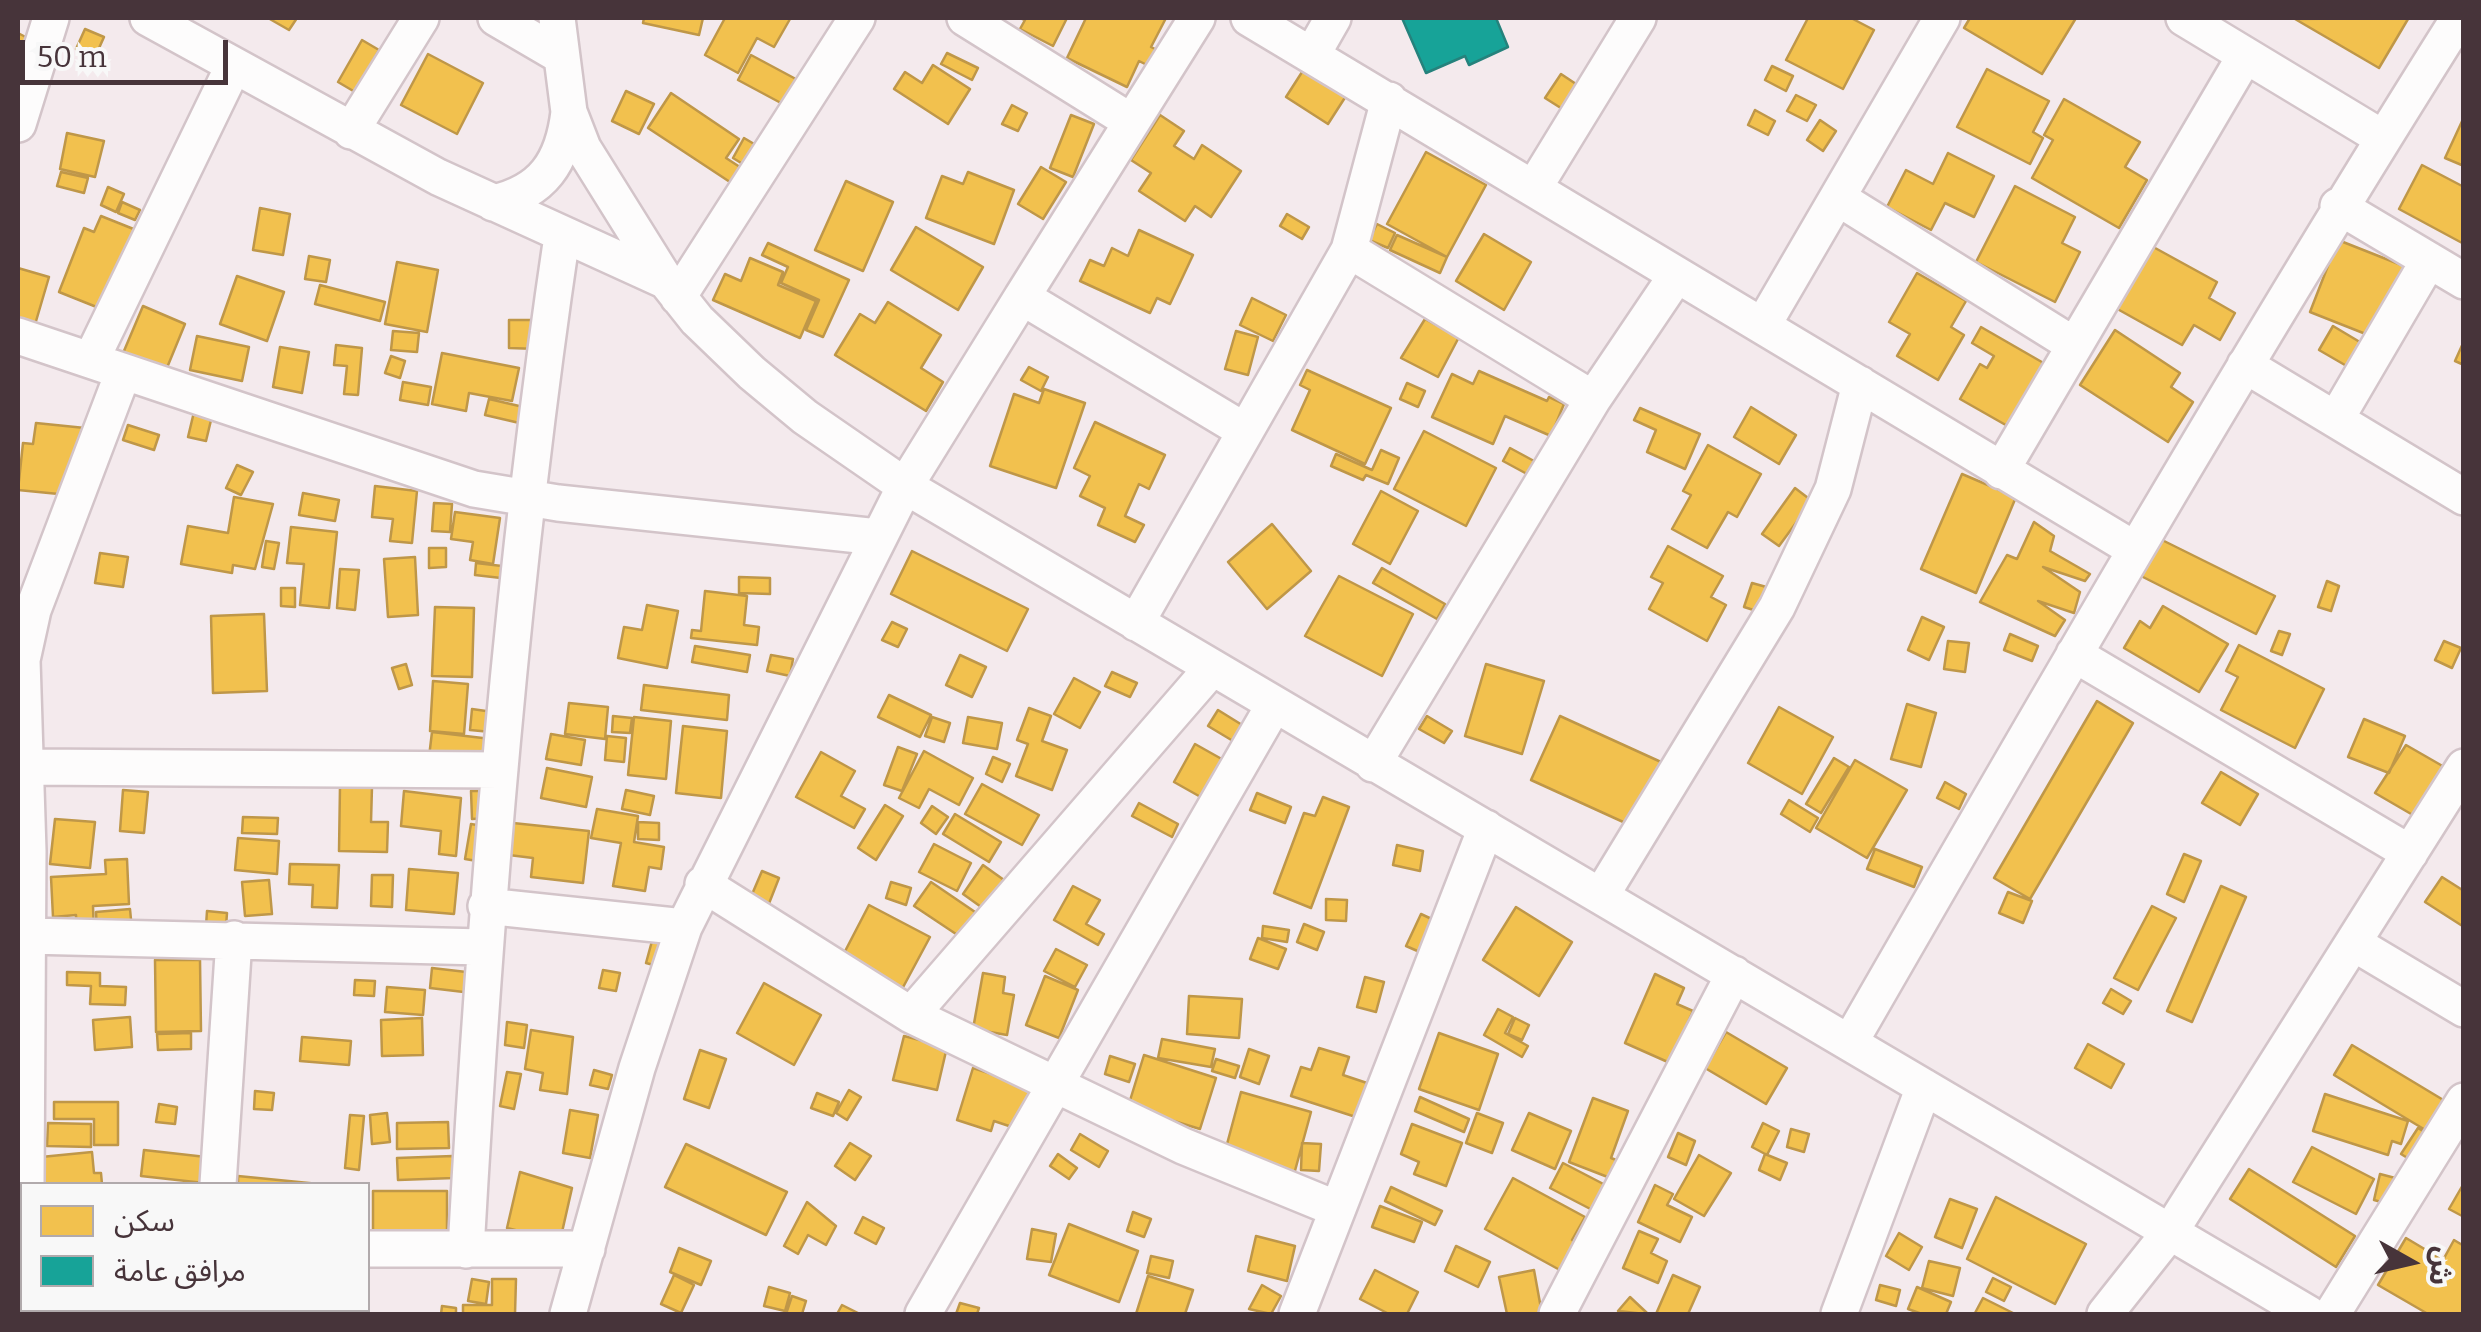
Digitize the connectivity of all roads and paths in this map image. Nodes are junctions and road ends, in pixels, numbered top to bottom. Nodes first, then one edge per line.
1 (52, 18) edge
2 (421, 18) edge
3 (496, 18) edge
4 (557, 18) edge
5 (858, 18) edge
6 (965, 18) edge
7 (1196, 18) edge
8 (1249, 18) edge
9 (1333, 18) edge
10 (1638, 18) edge
11 (1942, 18) edge
12 (2184, 18) edge
13 (2459, 18) edge
14 (160, 21) edge
15 (1313, 53) junction
16 (560, 56) junction
17 (2245, 56) junction
18 (233, 68) junction
19 (1389, 100) junction
20 (569, 112) junction
21 (1130, 121) junction
22 (18, 124) edge
23 (351, 131) junction
24 (2381, 137) junction
25 (1536, 186) junction
26 (1838, 198) junction
27 (493, 203) junction
28 (2338, 206) junction
29 (562, 236) junction
30 (1349, 250) junction
31 (2454, 272) edge
32 (1676, 276) junction
33 (672, 289) junction
34 (1022, 297) junction
35 (1763, 324) junction
36 (18, 336) edge
37 (2074, 345) junction
38 (2245, 365) junction
39 (107, 366) junction
40 (1860, 384) junction
41 (1593, 399) junction
42 (2336, 420) junction
43 (1245, 431) junction
44 (2001, 472) junction
45 (904, 486) junction
46 (2464, 497) edge
47 (527, 498) junction
48 (878, 537) junction
49 (2134, 549) junction
50 (1136, 623) junction
51 (2074, 654) junction
52 (1212, 668) junction
53 (1274, 705) junction
54 (1374, 764) junction
55 (26, 767) junction
56 (2464, 767) edge
57 (500, 770) junction
58 (1486, 828) junction
59 (22, 851) edge
60 (2410, 853) junction
61 (703, 884) junction
62 (1602, 894) junction
63 (486, 906) junction
64 (684, 927) junction
65 (28, 936) junction
66 (234, 939) junction
67 (2355, 944) junction
68 (483, 947) junction
69 (1734, 974) junction
70 (2464, 1009) edge
71 (912, 1014) junction
72 (1850, 1042) junction
73 (1057, 1086) junction
74 (1924, 1087) junction
75 (2464, 1101) edge
76 (22, 1108) edge
77 (26, 1182) edge
78 (218, 1182) edge
79 (1337, 1210) junction
80 (2170, 1232) junction
81 (587, 1248) junction
82 (370, 1249) edge
83 (466, 1250) junction
84 (1302, 1312) edge
85 (568, 1314) edge
86 (923, 1314) edge
87 (1557, 1314) edge
88 (1839, 1314) edge
89 (2106, 1314) edge
90 (2309, 1314) edge
91 (2332, 1314) edge

1 - 22 street
2 - 23 street
3 - 16 street
4 - 16 street
5 - 33 street
6 - 21 street
7 - 21 street
8 - 15 street
9 - 15 street
10 - 25 street
11 - 26 street
12 - 17 street
13 - 24 street
14 - 18 street
15 - 19 street
16 - 20 street
17 - 24 street
17 - 37 street
18 - 23 street
18 - 39 street
19 - 25 street
19 - 30 street
20 - 27 street
20 - 33 street
21 - 34 street
23 - 27 street
24 - 28 street
25 - 32 street
26 - 35 street
26 - 37 street
27 - 29 street
28 - 31 street
28 - 38 street
29 - 33 street
29 - 47 street
30 - 41 street
30 - 43 street
31 - 42 street
32 - 35 street
32 - 41 street
33 - 45 street
34 - 43 street
34 - 45 street
35 - 40 street
36 - 39 street
37 - 44 street
38 - 42 street
38 - 49 street
39 - 47 street
39 - 55 street
40 - 44 street
40 - 62 street
41 - 54 street
42 - 46 street
43 - 50 street
44 - 49 street
45 - 48 street
45 - 50 street
47 - 48 street
47 - 57 street
48 - 61 street
49 - 51 street
50 - 52 street
51 - 60 street
51 - 72 street
52 - 53 street
52 - 71 street
53 - 54 street
53 - 73 street
54 - 58 street
55 - 57 street
55 - 59 street
56 - 60 street
57 - 63 street
58 - 62 street
58 - 79 street
59 - 65 street
60 - 67 street
61 - 64 street
61 - 71 street
62 - 69 street
63 - 64 street
63 - 68 street
64 - 81 street
65 - 66 street
65 - 76 street
66 - 68 street
66 - 78 street
67 - 70 street
67 - 80 street
68 - 83 street
69 - 72 street
69 - 87 street
71 - 73 street
72 - 74 street
73 - 79 street
73 - 86 street
74 - 80 street
74 - 88 street
75 - 91 street
76 - 77 street
79 - 84 street
80 - 89 street
80 - 90 street
81 - 83 street
81 - 85 street
82 - 83 street

